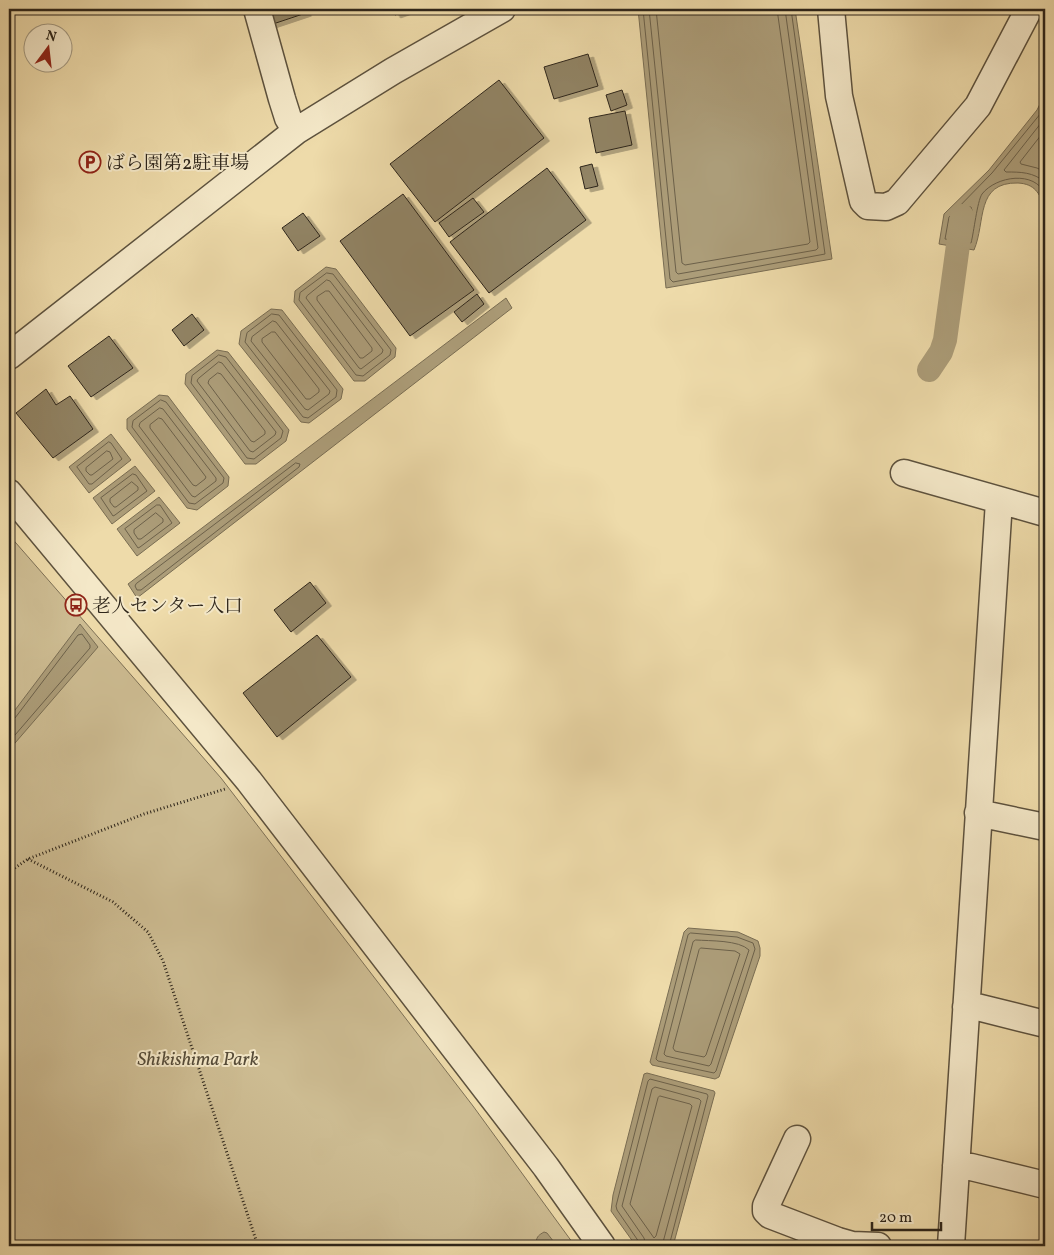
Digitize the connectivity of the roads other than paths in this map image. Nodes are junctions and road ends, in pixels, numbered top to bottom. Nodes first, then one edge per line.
1 (257, 9) edge
2 (831, 9) edge
3 (1029, 9) edge
4 (493, 11) edge
5 (296, 131) junction
6 (9, 356) edge
7 (904, 473) dead end
8 (9, 493) edge
9 (999, 501) junction
10 (1045, 513) edge
11 (978, 812) junction
12 (1045, 827) edge
13 (966, 1006) junction
14 (1045, 1024) edge
15 (797, 1139) dead end
16 (956, 1166) junction
17 (1045, 1185) edge
18 (602, 1246) edge
19 (878, 1246) edge
20 (951, 1246) edge

1 - 5 street
2 - 3 street
4 - 5 street
5 - 6 street
7 - 9 street
8 - 18 street
9 - 10 street
9 - 11 street
11 - 12 street
11 - 13 street
13 - 14 street
13 - 16 street
15 - 19 street
16 - 17 street
16 - 20 street

